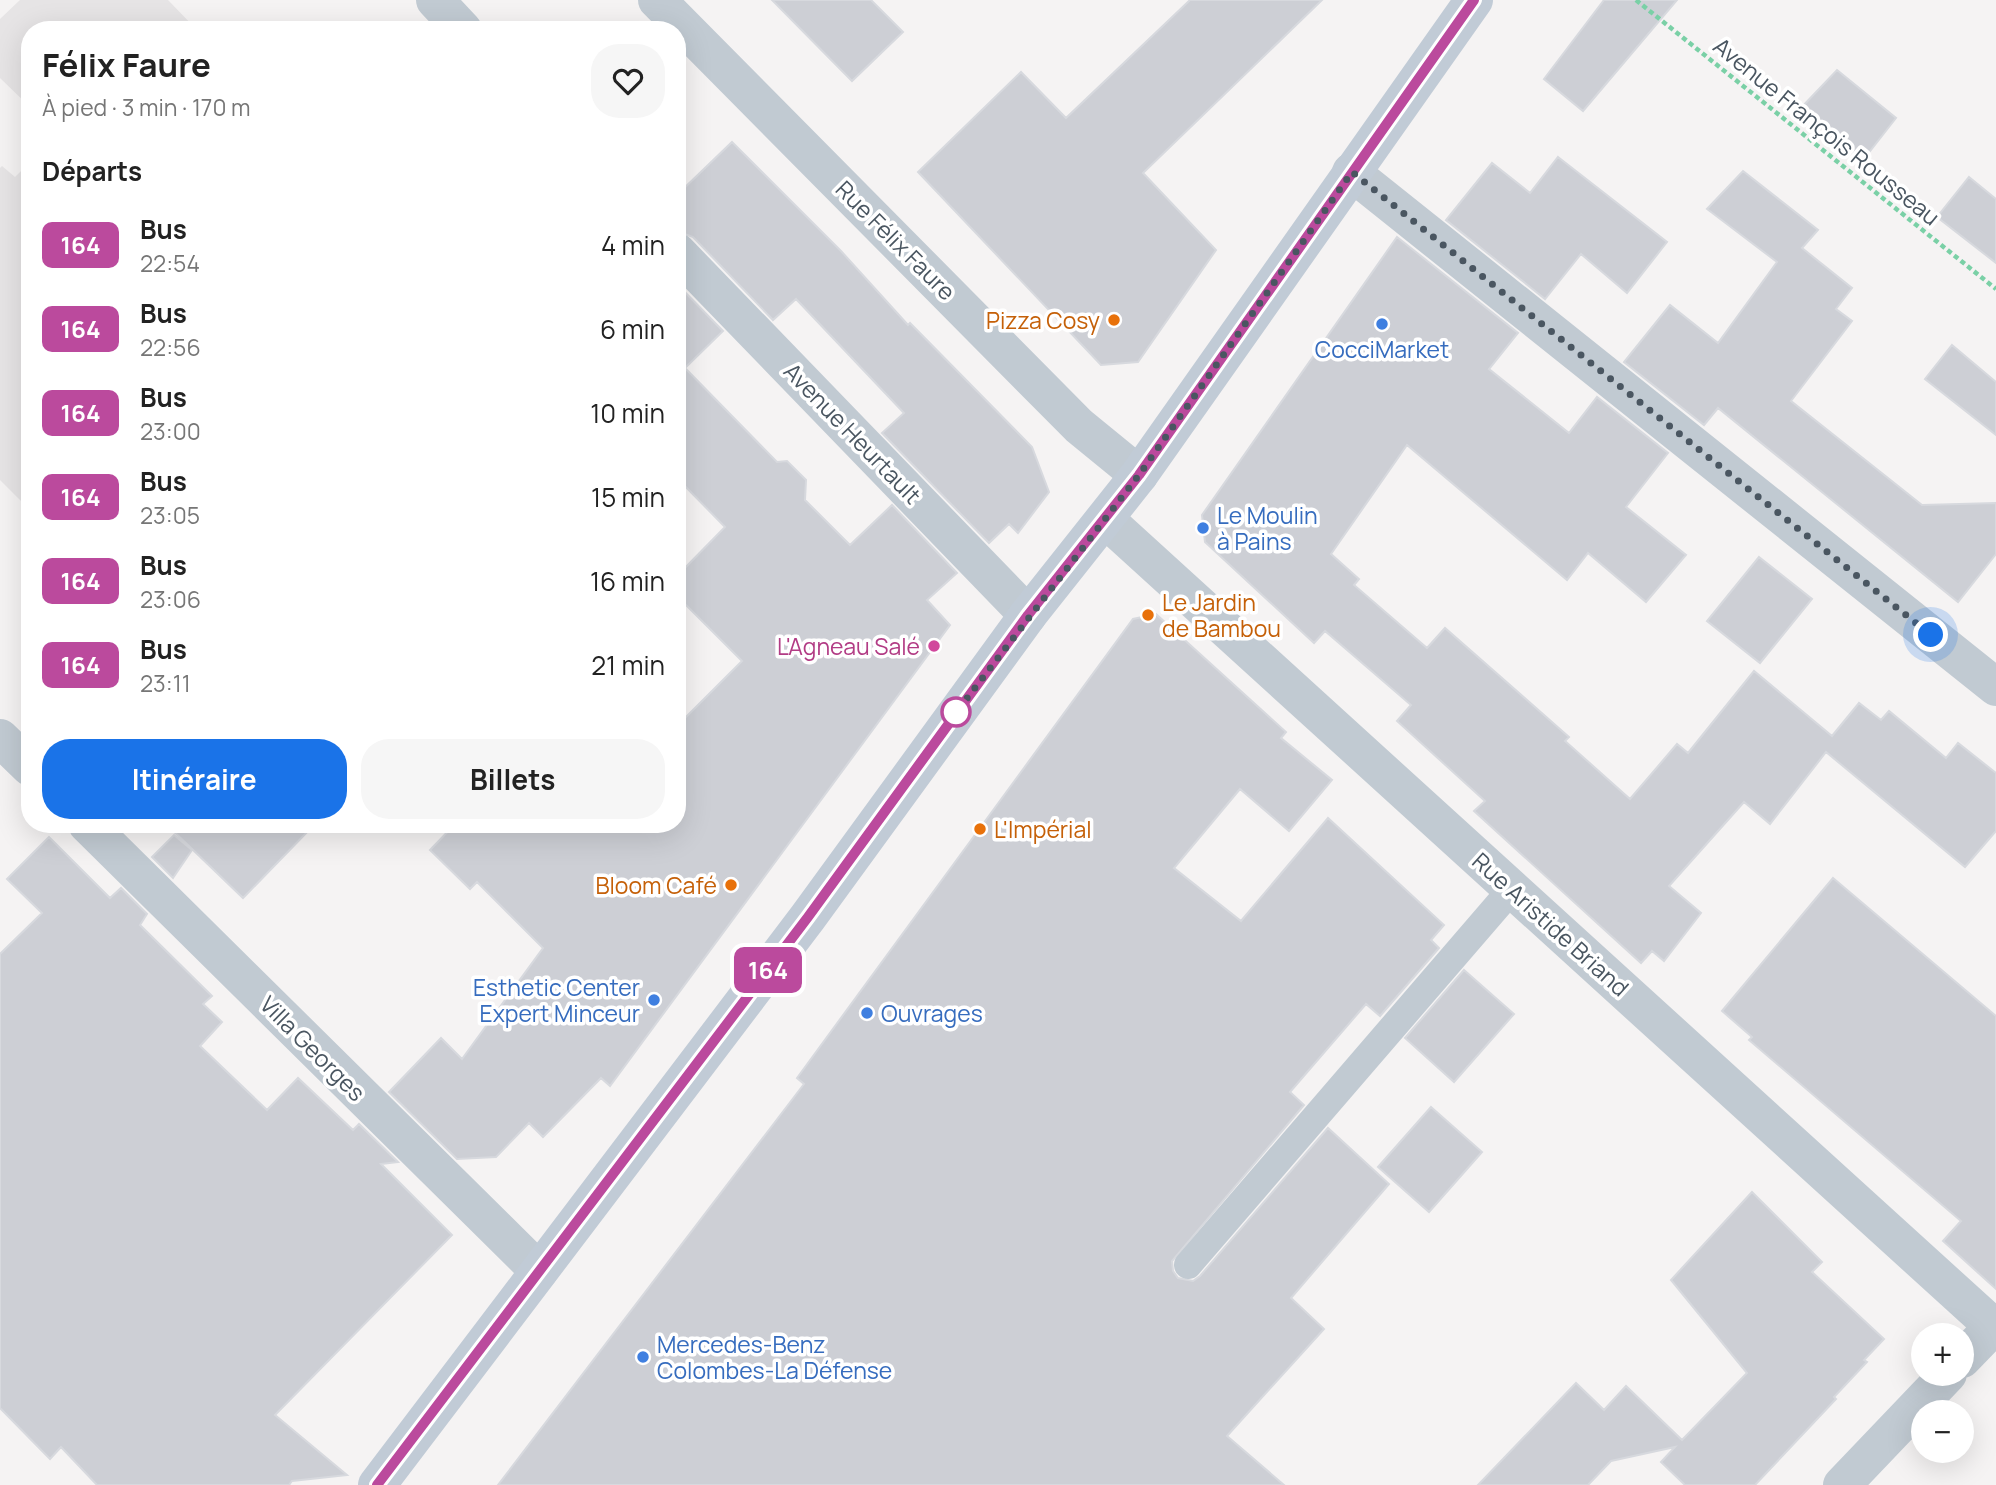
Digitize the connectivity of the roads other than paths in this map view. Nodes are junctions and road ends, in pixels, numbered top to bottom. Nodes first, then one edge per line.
1 (435, 0) edge
2 (657, 0) edge
3 (1474, 0) edge
4 (455, 21) edge
5 (678, 21) edge
6 (686, 29) edge
7 (1352, 172) junction
8 (686, 261) edge
9 (1139, 475) junction
10 (1105, 519) junction
11 (1028, 615) junction
12 (1996, 687) edge
13 (0, 738) edge
14 (21, 758) edge
15 (96, 833) edge
16 (1512, 889) junction
17 (1188, 1265) dead end
18 (539, 1271) junction
19 (1994, 1328) edge
20 (1974, 1347) edge
21 (1937, 1386) edge
22 (377, 1485) edge
23 (1842, 1485) edge

1 - 4 street
2 - 5 street, Rue Félix Faure
3 - 7 main road
6 - 9 street, Rue Félix Faure
7 - 9 main road
7 - 12 street
8 - 11 street, Avenue Heurtault
9 - 10 main road
10 - 11 main road
10 - 16 street, Rue Aristide Briand
11 - 18 main road
13 - 14 street
15 - 18 street, Villa Georges
16 - 17 lane
16 - 19 street, Rue Aristide Briand
18 - 22 main road
19 - 20 street
21 - 23 street

